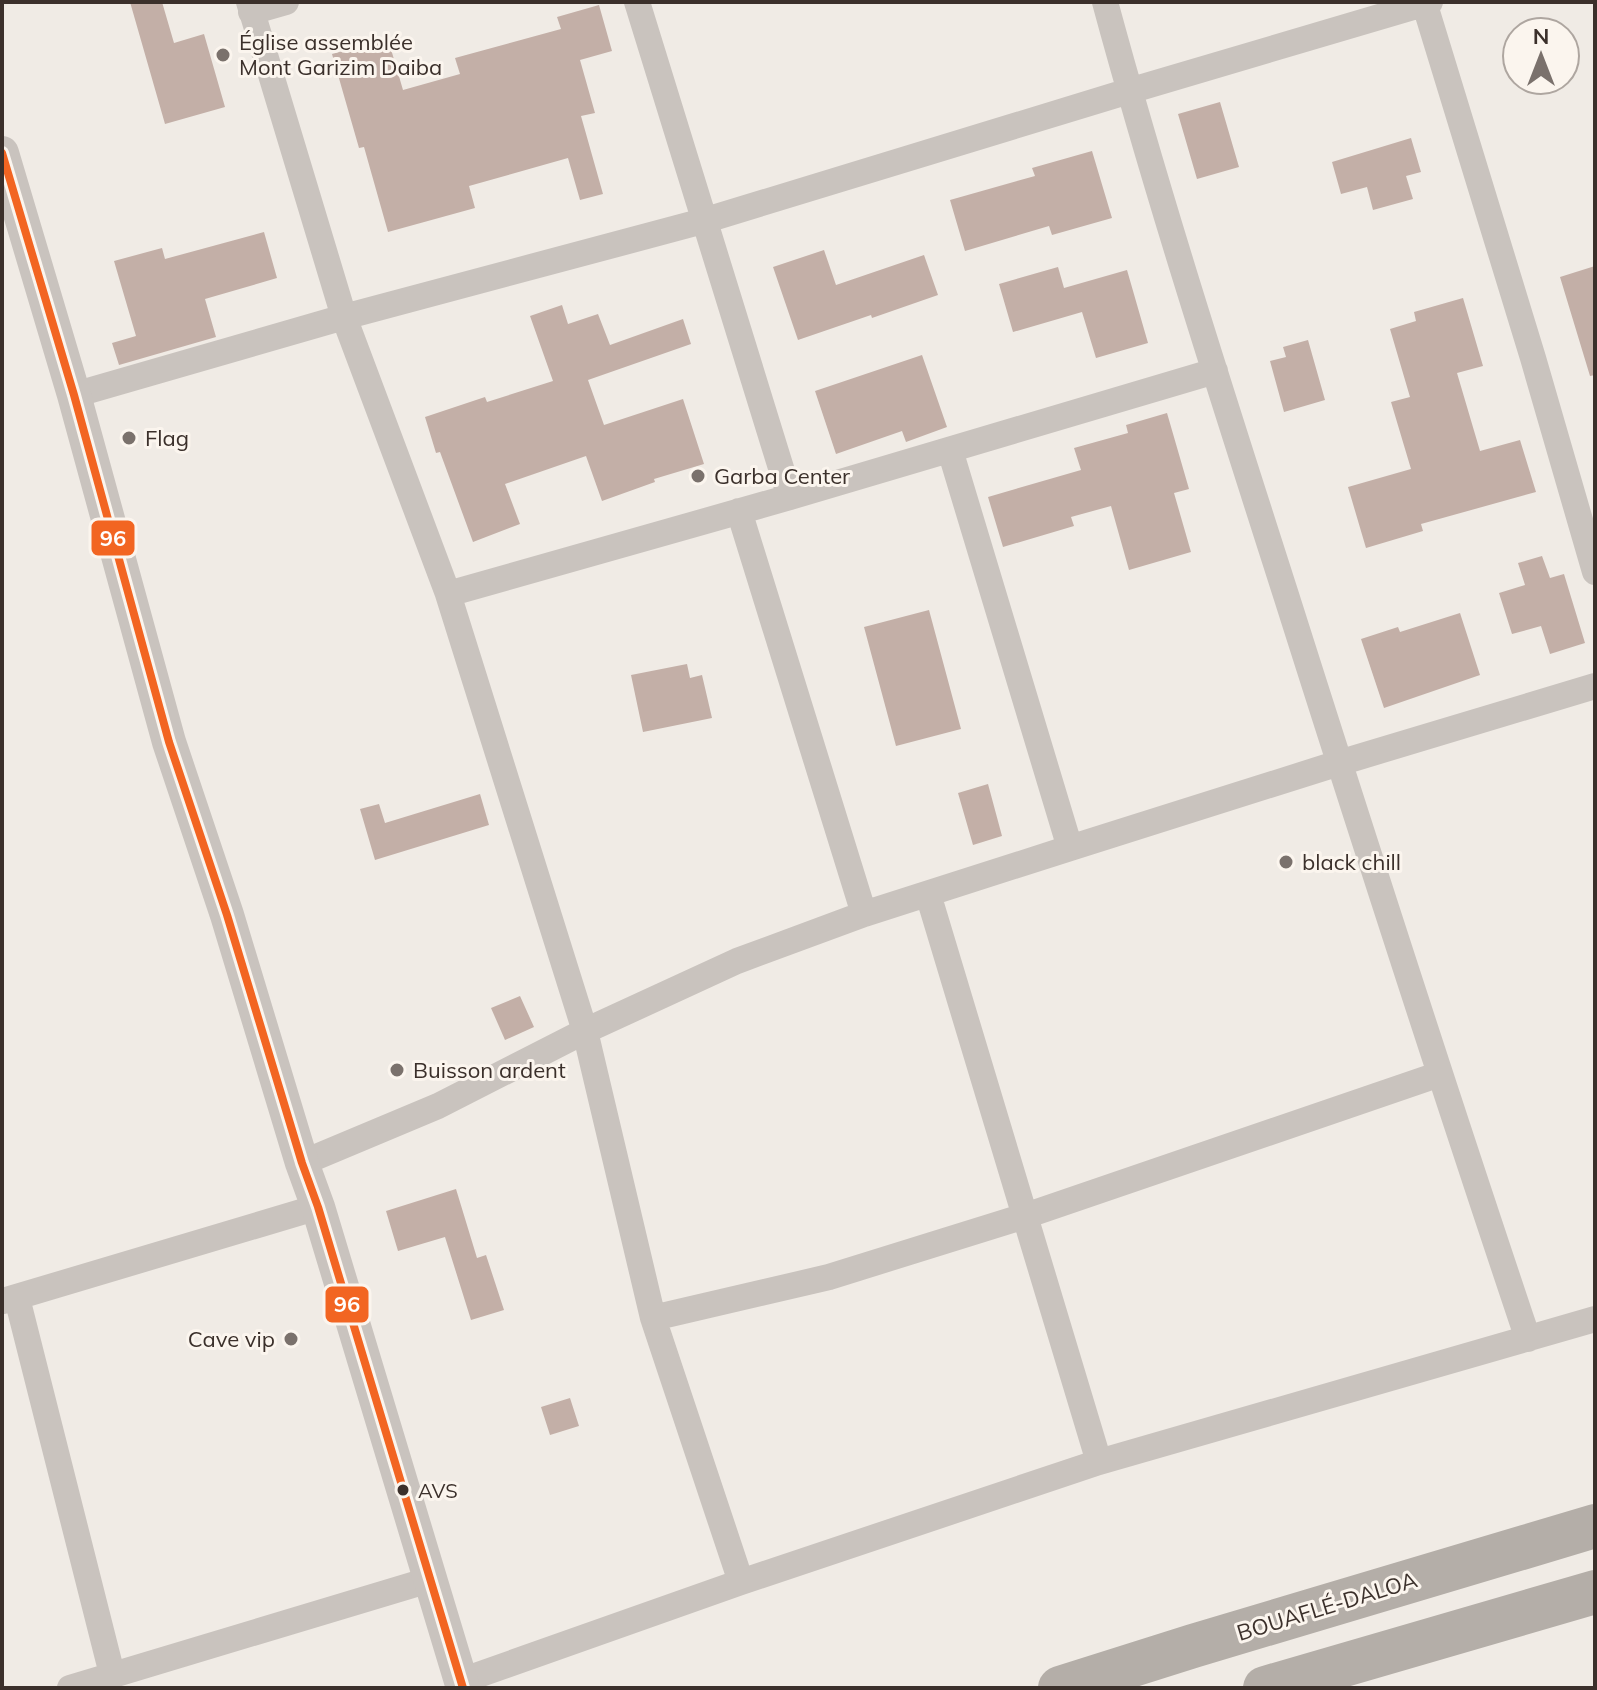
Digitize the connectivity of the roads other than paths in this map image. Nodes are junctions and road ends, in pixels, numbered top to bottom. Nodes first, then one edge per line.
1 (286, 2) edge
2 (637, 2) edge
3 (1105, 2) edge
4 (1426, 3) edge
5 (250, 7) edge
6 (1129, 91) junction
7 (2, 153) edge
8 (703, 221) junction
9 (344, 317) junction
10 (1215, 371) junction
11 (74, 395) junction
12 (950, 450) junction
13 (790, 497) junction
14 (739, 511) junction
15 (1595, 572) edge
16 (448, 594) junction
17 (1595, 686) edge
18 (1339, 763) junction
19 (1070, 848) junction
20 (928, 894) junction
21 (864, 914) junction
22 (585, 1031) junction
23 (1440, 1074) junction
24 (302, 1163) junction
25 (318, 1207) junction
26 (1025, 1216) junction
27 (10, 1299) edge
28 (653, 1318) junction
29 (1595, 1319) edge
30 (1528, 1339) junction
31 (1099, 1462) junction
32 (1595, 1526) edge
33 (429, 1580) junction
34 (741, 1582) junction
35 (1595, 1592) edge
36 (112, 1674) junction
37 (462, 1684) edge
38 (70, 1688) edge
39 (1060, 1688) edge
40 (1265, 1688) edge

1 - 5 street
2 - 8 street
3 - 6 street
4 - 6 street
4 - 15 street
5 - 9 street
6 - 8 street
6 - 10 street
7 - 11 street
8 - 9 street
8 - 13 street
9 - 11 street
9 - 16 street
10 - 12 street
10 - 18 street
11 - 24 street
12 - 13 street
12 - 19 street
13 - 14 street
14 - 16 street
14 - 21 street
16 - 22 street
17 - 18 street
18 - 19 street
18 - 23 street
19 - 20 street
20 - 21 street
20 - 26 street
21 - 22 street
22 - 24 street
22 - 28 street
23 - 26 street
23 - 30 street
24 - 25 street
25 - 27 street
25 - 33 street
26 - 28 street
26 - 31 street
27 - 36 street
28 - 34 street
29 - 30 street
30 - 31 street
31 - 34 street
32 - 39 highway, BOUAFLÉ-DALOA
33 - 36 street
33 - 37 street
34 - 37 street
35 - 40 highway
36 - 38 street

